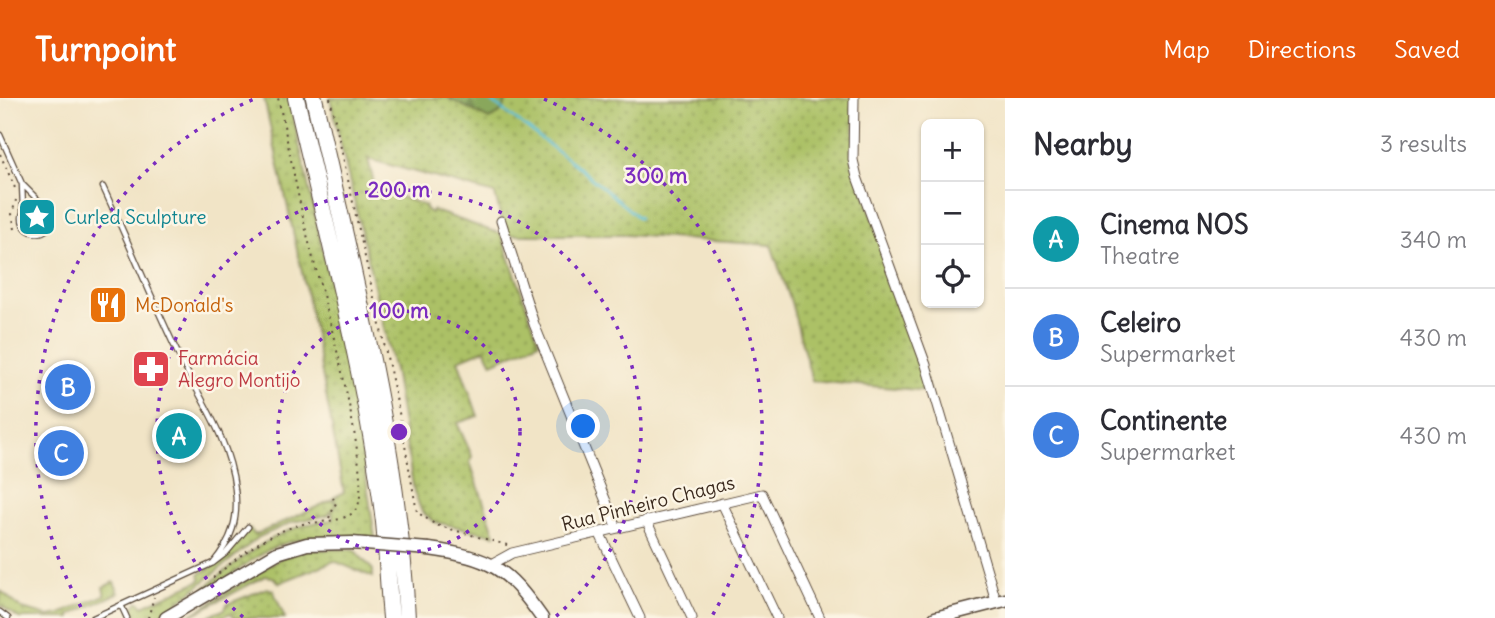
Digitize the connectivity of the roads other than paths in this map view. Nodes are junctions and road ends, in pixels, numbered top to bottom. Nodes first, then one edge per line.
1 (296, 98) edge
2 (314, 98) edge
3 (854, 98) edge
4 (0, 135) edge
5 (22, 184) junction
6 (103, 187) dead end
7 (42, 204) junction
8 (23, 212) junction
9 (500, 220) dead end
10 (722, 502) junction
11 (646, 520) junction
12 (616, 526) junction
13 (248, 527) dead end
14 (599, 532) junction
15 (213, 562) junction
16 (492, 564) junction
17 (1001, 601) edge
18 (121, 605) junction
19 (0, 612) edge
20 (8, 618) edge
21 (93, 618) edge
22 (127, 618) edge
23 (166, 618) edge
24 (391, 618) edge
25 (407, 618) edge
26 (542, 618) edge
27 (640, 618) edge
28 (692, 618) edge
29 (777, 618) edge
30 (820, 618) edge
31 (935, 618) edge

1 - 24 highway
2 - 25 highway
3 - 17 street
4 - 5 lane
5 - 7 lane
5 - 8 lane
6 - 15 lane
7 - 8 lane
7 - 8 lane
9 - 12 street
10 - 11 street, Rua Pinheiro Chagas
10 - 29 street
10 - 30 street, Rua Pinheiro Chagas
11 - 12 street, Rua Pinheiro Chagas
11 - 28 street
12 - 14 street, Rua Pinheiro Chagas
13 - 15 lane
14 - 16 street, Rua Pinheiro Chagas
14 - 27 street
15 - 18 lane
16 - 23 street, bridge
16 - 26 street
17 - 31 street
18 - 21 lane
18 - 22 lane
19 - 20 lane

